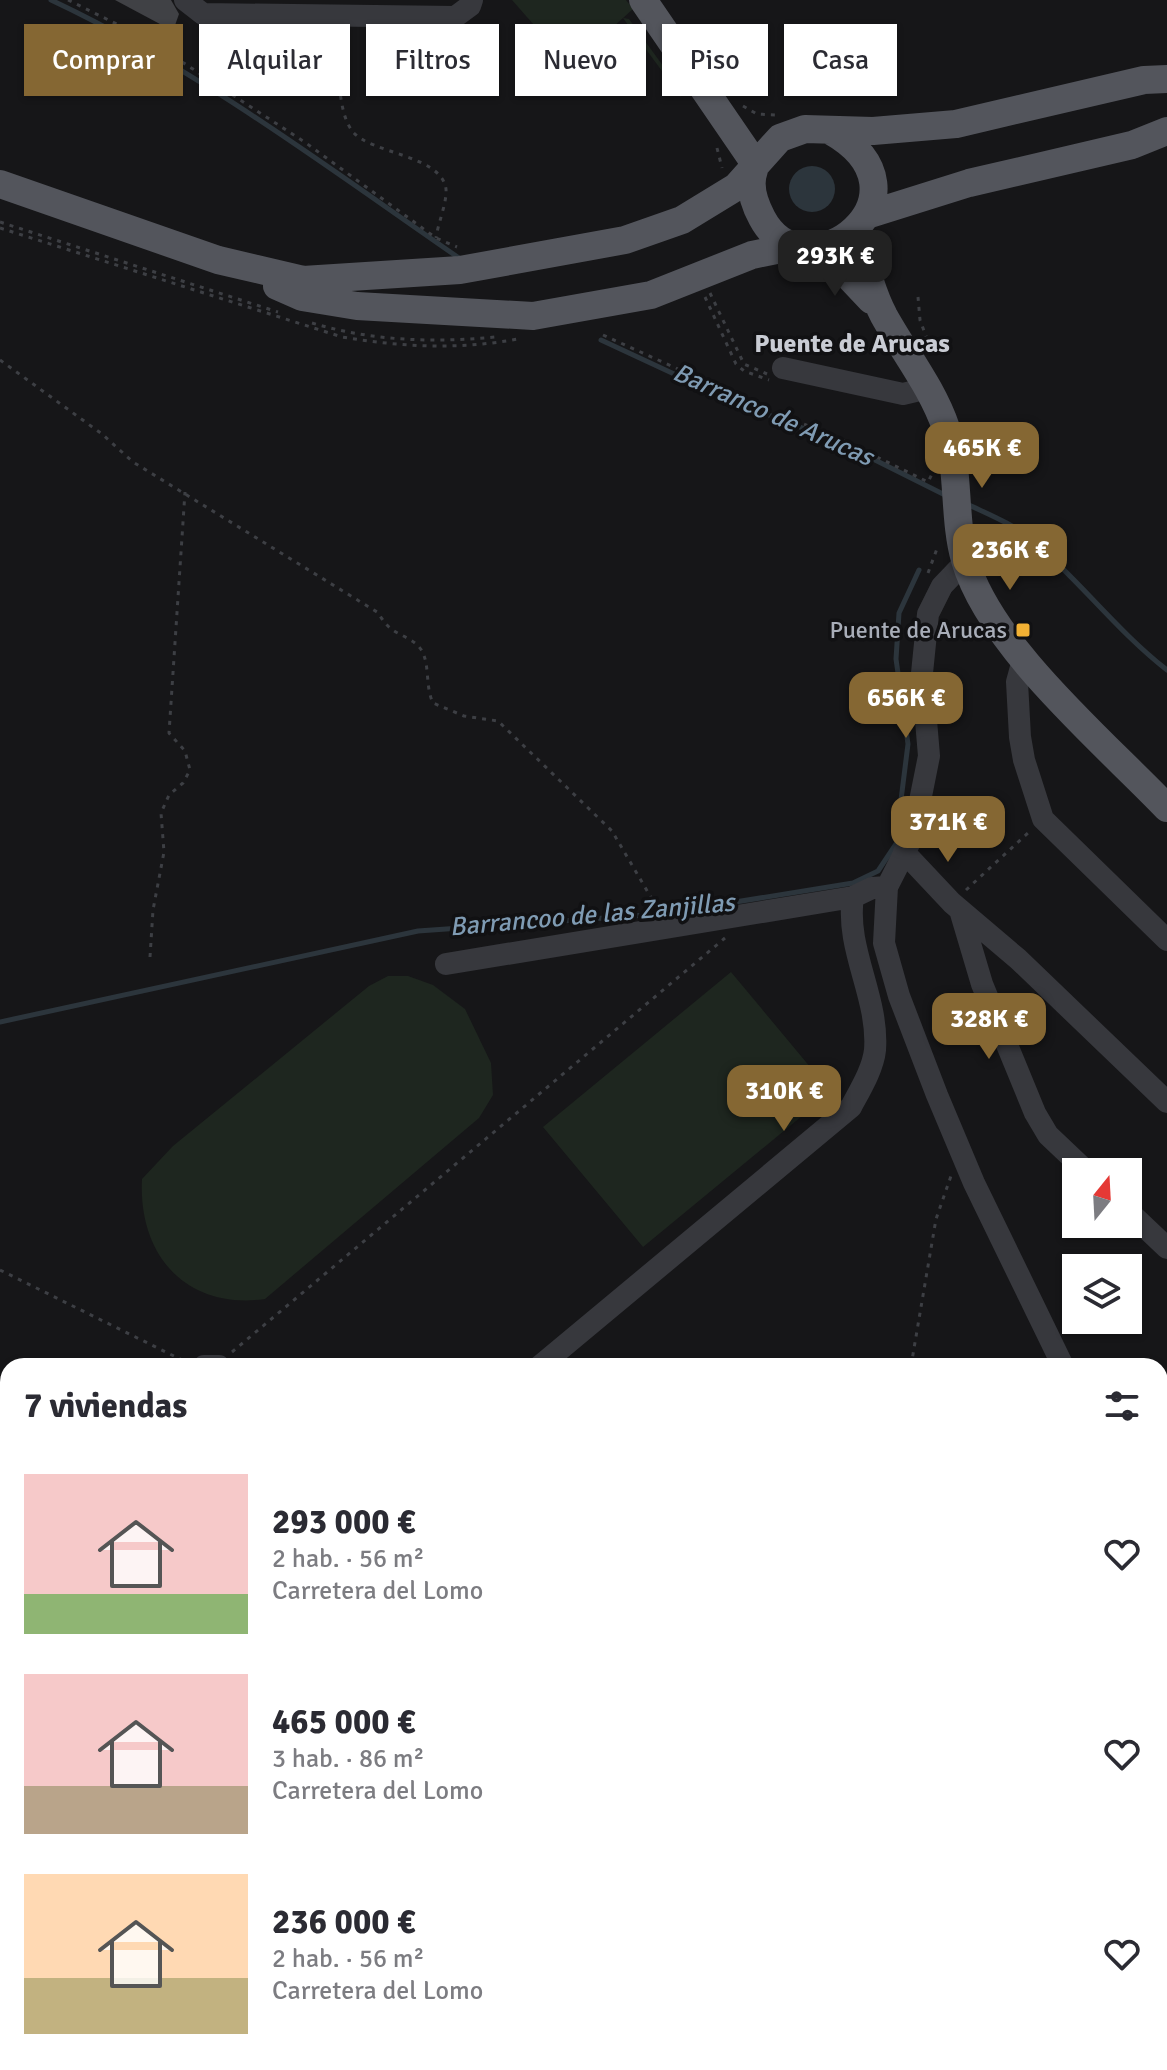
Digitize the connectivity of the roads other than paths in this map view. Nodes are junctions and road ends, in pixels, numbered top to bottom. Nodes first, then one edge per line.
1 (185, 0) edge
2 (472, 0) edge
3 (643, 0) edge
4 (1167, 79) edge
5 (717, 106) junction
6 (831, 131) junction
7 (1167, 131) edge
8 (780, 138) junction
9 (755, 168) junction
10 (0, 184) edge
11 (0, 198) edge
12 (91, 217) junction
13 (862, 222) junction
14 (806, 247) junction
15 (218, 260) junction
16 (884, 316) junction
17 (777, 375) road end
18 (928, 388) junction
19 (953, 545) junction
20 (1023, 660) junction
21 (1167, 808) edge
22 (904, 852) junction
23 (887, 887) junction
24 (853, 897) junction
25 (956, 906) junction
26 (1167, 940) edge
27 (446, 964) dead end
28 (1167, 1102) edge
29 (1072, 1158) edge
30 (1142, 1224) edge
31 (1167, 1248) edge
32 (550, 1358) edge
33 (1059, 1358) edge

1 - 2 street
3 - 5 main road
4 - 6 main road
5 - 8 main road
5 - 9 main road
6 - 8 main road
6 - 13 main road
7 - 13 main road
8 - 9 main road
9 - 14 main road
9 - 15 main road
10 - 12 main road
11 - 12 main road
12 - 15 main road
13 - 14 main road
13 - 16 main road
14 - 15 main road
14 - 16 main road
16 - 18 main road
17 - 18 street
18 - 19 main road
19 - 20 main road
19 - 22 street
20 - 21 main road
20 - 26 street
22 - 23 street
22 - 25 street
23 - 24 street
23 - 33 street
24 - 27 street
24 - 32 street
25 - 28 street
25 - 29 street
30 - 31 street

